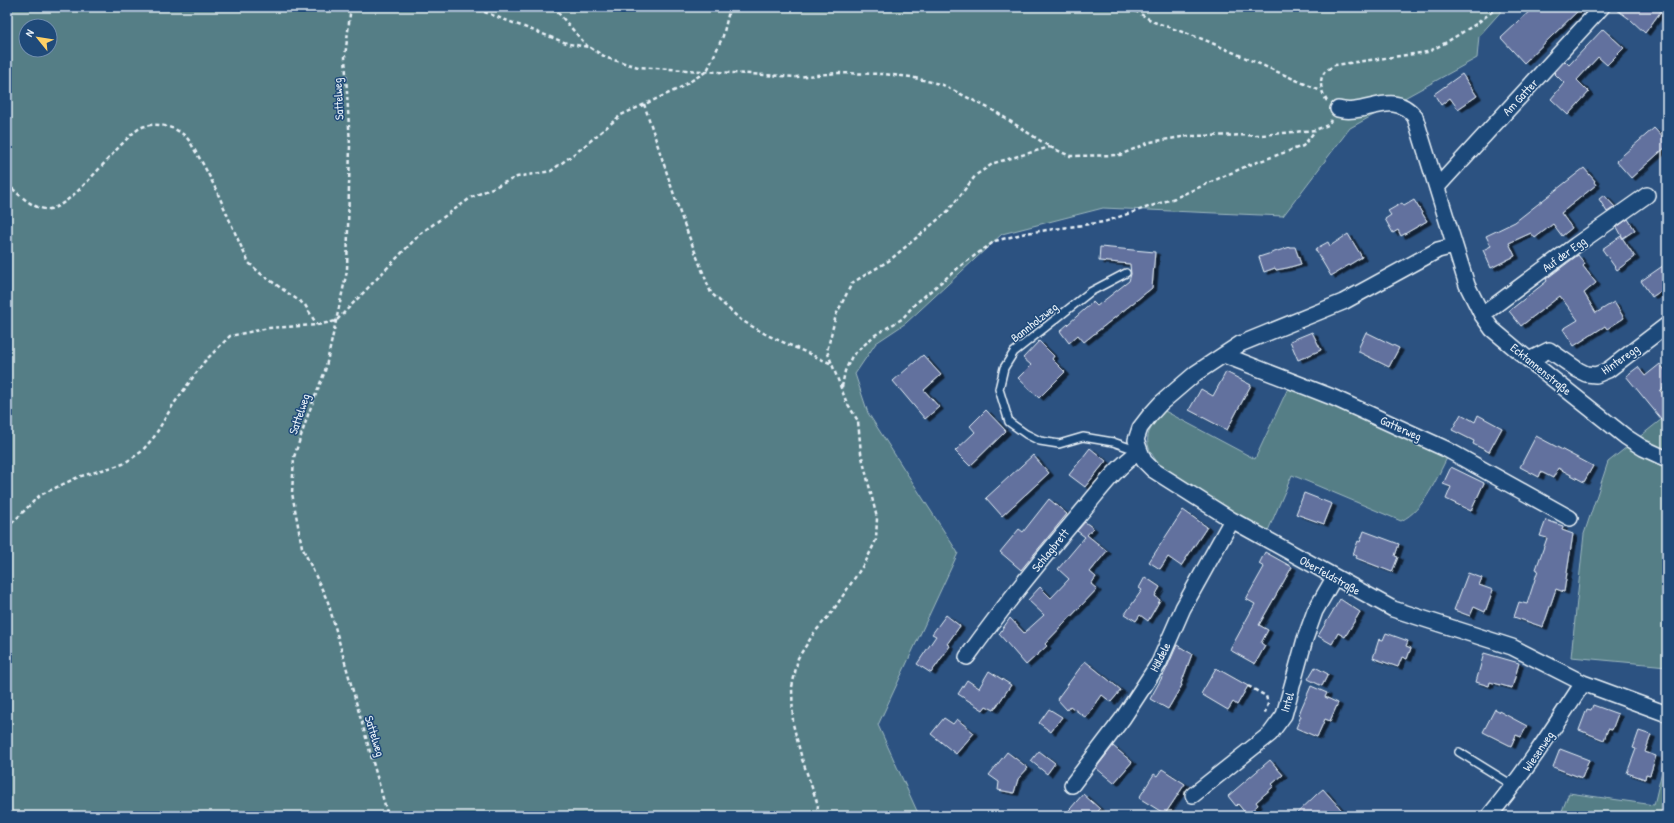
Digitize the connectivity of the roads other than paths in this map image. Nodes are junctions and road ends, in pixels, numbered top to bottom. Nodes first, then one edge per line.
1 (1602, 7) edge
2 (1338, 109) road end
3 (1438, 186) junction
4 (1647, 195) dead end
5 (1454, 246) junction
6 (1126, 273) dead end
7 (1482, 315) junction
8 (1667, 325) edge
9 (1224, 355) junction
10 (1528, 360) junction
11 (1140, 451) junction
12 (1667, 459) edge
13 (1570, 518) dead end
14 (1232, 520) junction
15 (1334, 578) junction
16 (967, 657) dead end
17 (1583, 683) junction
18 (1667, 714) edge
19 (1459, 752) dead end
20 (1072, 785) dead end
21 (1514, 787) junction
22 (1193, 795) dead end
23 (1489, 816) edge

1 - 3 street, Am Gatter
2 - 3 street, Ecktannenstraße
3 - 5 street, Ecktannenstraße
4 - 7 street, Auf der Egg
5 - 7 street, Ecktannenstraße
5 - 9 street
6 - 11 lane, Bannholzweg
7 - 10 street, Ecktannenstraße
8 - 10 street, Hinteregg
9 - 11 street, Oberfeldstraße
9 - 13 street, Gatterweg
10 - 12 street, Ecktannenstraße
11 - 14 street, Oberfeldstraße
11 - 16 street, Schlagbrett
14 - 15 street, Oberfeldstraße
14 - 20 street, Häldele
15 - 17 street, Oberfeldstraße
15 - 22 street, Intel
17 - 18 street, Oberfeldstraße
17 - 21 street, Wiesenweg
19 - 21 lane
21 - 23 street, Wiesenweg

